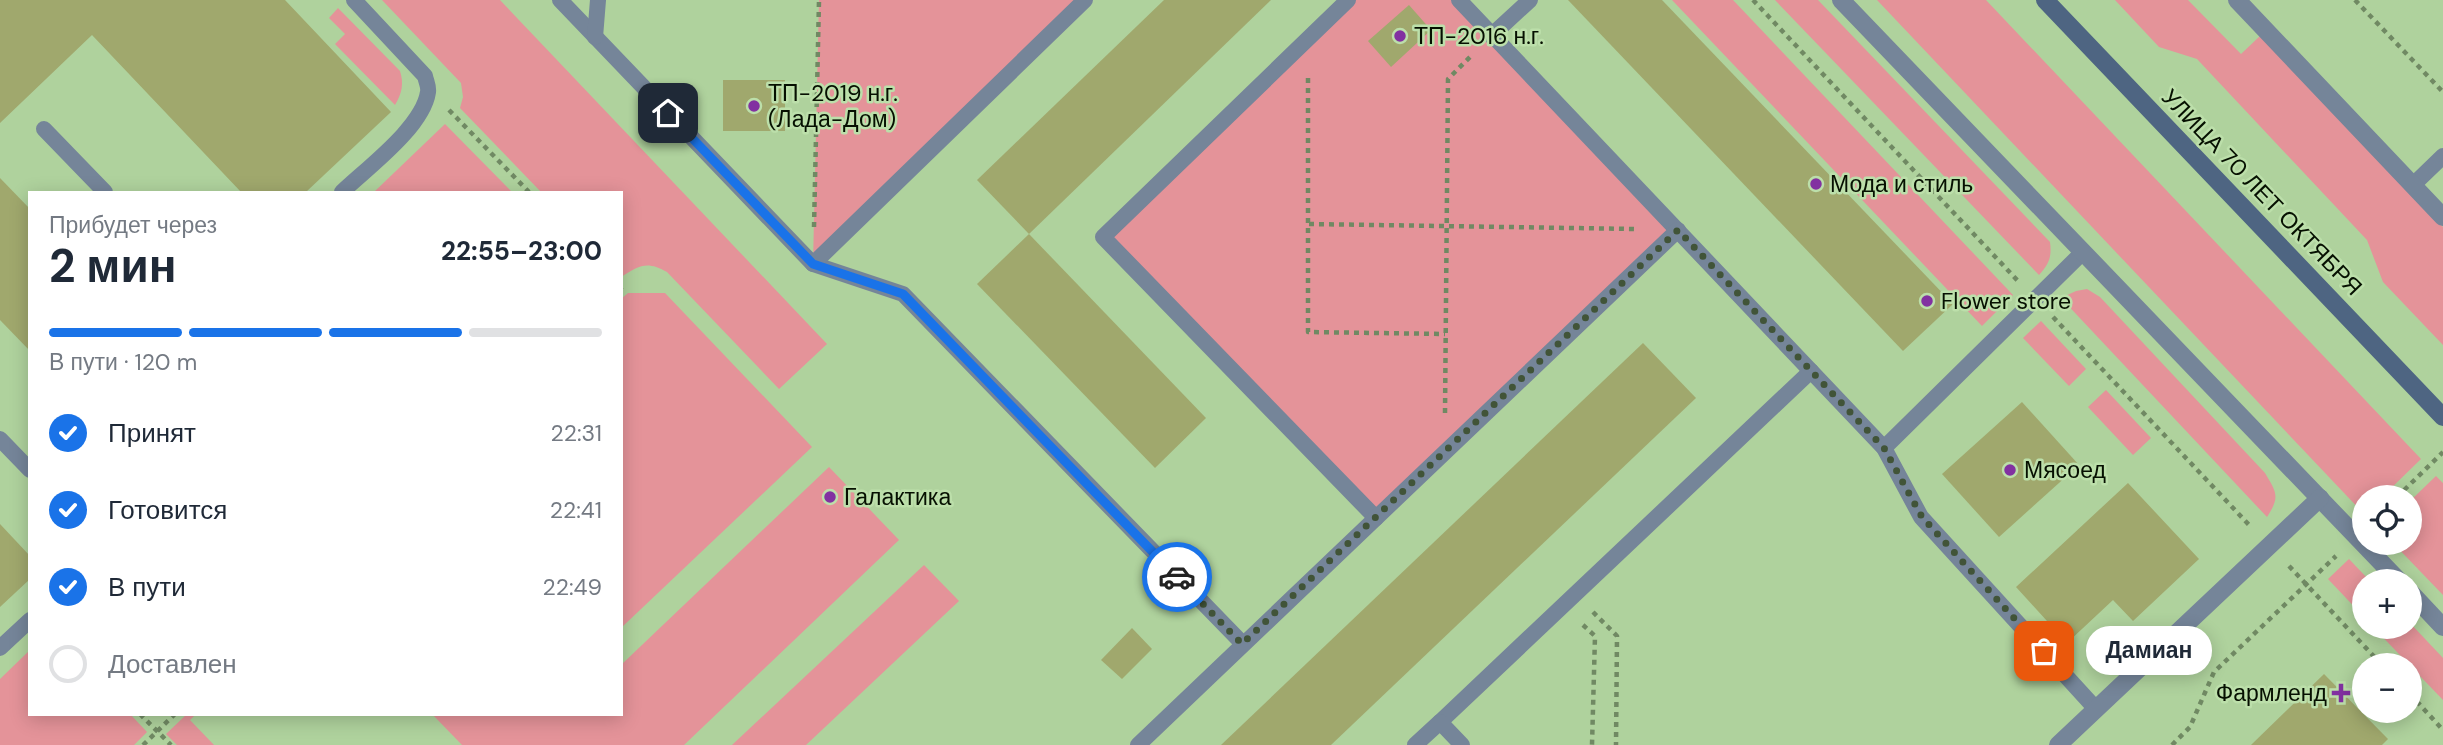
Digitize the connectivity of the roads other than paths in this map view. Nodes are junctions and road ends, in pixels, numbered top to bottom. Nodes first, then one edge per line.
1 (354, 0) edge
2 (560, 0) edge
3 (598, 0) edge
4 (1084, 0) edge
5 (1348, 0) edge
6 (1459, 0) edge
7 (1530, 0) edge
8 (1841, 0) edge
9 (2045, 0) edge
10 (2236, 0) edge
11 (1491, 36) junction
12 (595, 37) junction
13 (44, 129) dead end
14 (2443, 156) edge
15 (2413, 185) junction
16 (104, 191) edge
17 (343, 191) edge
18 (2443, 217) edge
19 (1678, 230) junction
20 (2083, 252) junction
21 (813, 264) junction
22 (1811, 371) junction
23 (2443, 417) edge
24 (0, 439) edge
25 (1884, 448) junction
26 (28, 468) edge
27 (2320, 498) junction
28 (1376, 518) junction
29 (2388, 569) edge
30 (2422, 604) edge
31 (28, 622) edge
32 (2443, 626) edge
33 (1242, 644) junction
34 (0, 648) edge
35 (2096, 709) junction
36 (1440, 722) junction
37 (1138, 745) edge
38 (1415, 745) edge
39 (1462, 745) edge
40 (2058, 745) edge

1 - 17 lane
2 - 12 lane
3 - 12 lane
4 - 21 lane
5 - 28 lane
6 - 11 lane
7 - 11 lane
8 - 20 street
9 - 23 main road, УЛИЦА 70 ЛЕТ ОКТЯБРЯ
10 - 15 street
11 - 19 lane
12 - 21 lane
13 - 16 lane
14 - 15 lane
15 - 18 street
19 - 22 lane
19 - 28 lane
20 - 25 lane
20 - 27 street
21 - 33 lane
22 - 25 lane
22 - 36 lane
24 - 26 lane
25 - 35 lane
27 - 29 street
27 - 35 street
28 - 33 lane
30 - 32 street
31 - 34 lane
33 - 37 lane
35 - 40 street
36 - 38 lane
36 - 39 lane

